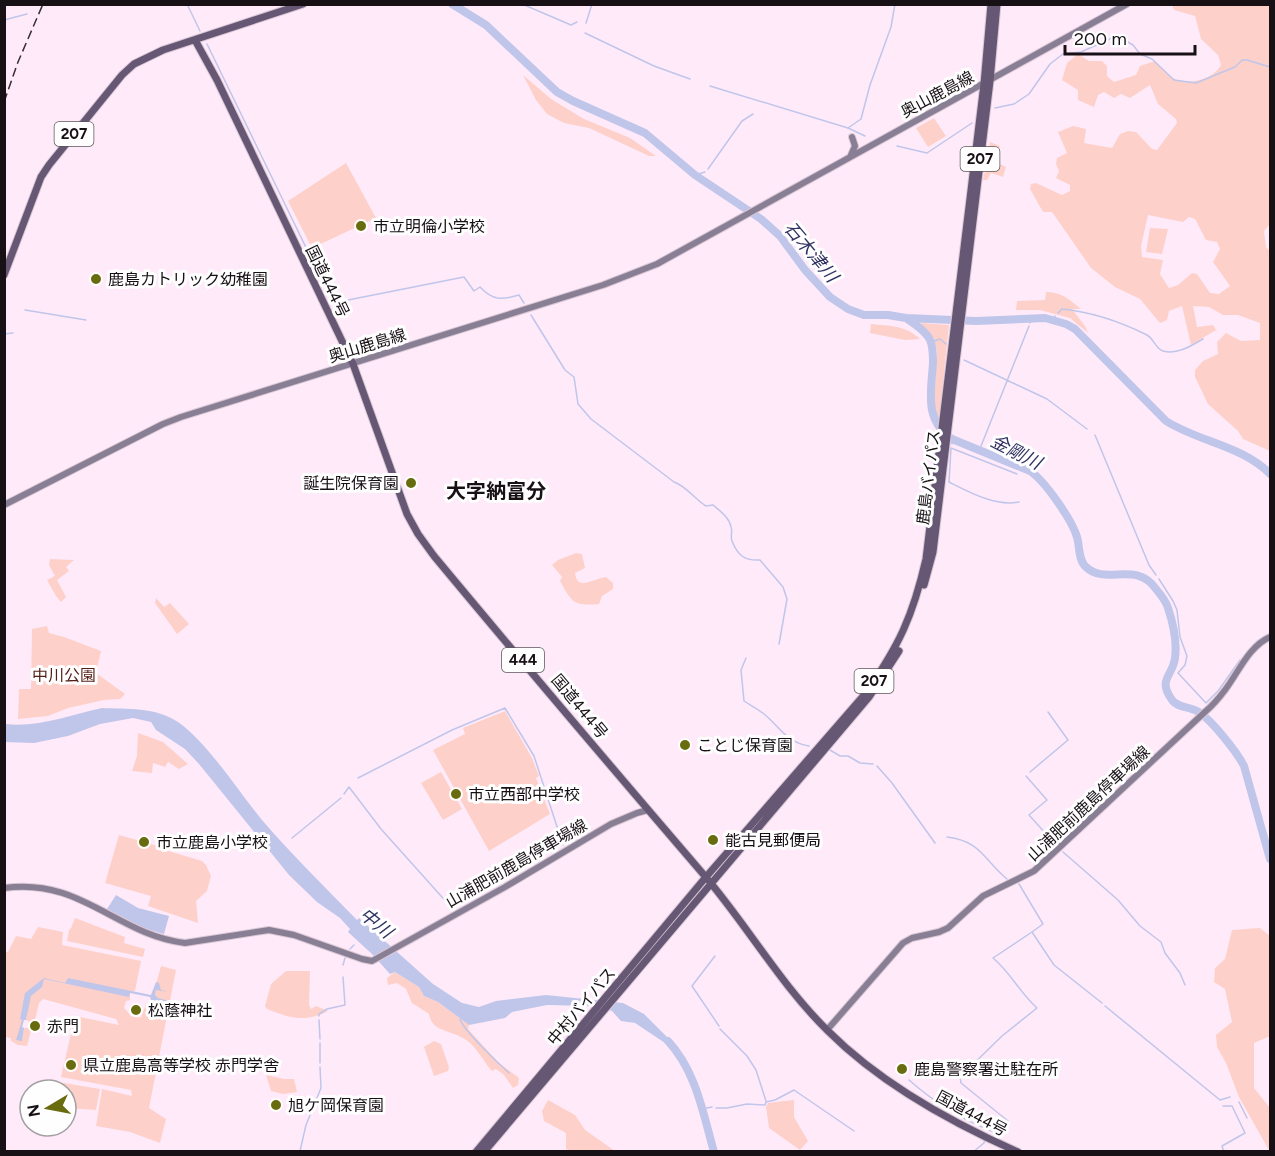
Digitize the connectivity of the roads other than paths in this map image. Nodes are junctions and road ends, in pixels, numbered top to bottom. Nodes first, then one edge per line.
1 (303, 4) edge
2 (991, 4) edge
3 (997, 4) edge
4 (1127, 4) edge
5 (195, 40) junction
6 (987, 83) junction
7 (852, 137) dead end
8 (851, 156) junction
9 (4, 275) edge
10 (957, 330) junction
11 (353, 364) junction
12 (945, 436) junction
13 (4, 505) edge
14 (1270, 637) edge
15 (648, 810) junction
16 (709, 880) junction
17 (4, 888) edge
18 (826, 1030) junction
19 (520, 1104) junction
20 (476, 1152) edge
21 (484, 1152) edge
22 (1018, 1152) edge

1 - 5 highway, 207
2 - 6 highway, 鹿島バイパス / 207
3 - 6 highway, 鹿島バイパス / 207
4 - 6 main road, 奥山鹿島線
5 - 9 highway, 207
5 - 11 highway, 国道444号 / 444
6 - 8 main road, 奥山鹿島線
6 - 10 highway, 鹿島バイパス / 207
7 - 8 main road
8 - 11 main road, 奥山鹿島線
10 - 12 highway, 鹿島バイパス / 207
10 - 12 highway, 鹿島バイパス / 207
11 - 13 main road, 奥山鹿島線
11 - 15 highway, 国道444号 / 444
12 - 16 highway, 鹿島バイパス / 207
14 - 18 main road, 山浦肥前鹿島停車場線
15 - 16 highway, 国道444号 / 444
15 - 17 main road, 山浦肥前鹿島停車場線
16 - 18 highway, 国道444号 / 444
16 - 19 highway, 中村バイパス / 207
18 - 22 highway, 国道444号 / 444
19 - 20 highway, 中村バイパス / 207
19 - 21 highway, 中村バイパス / 207

